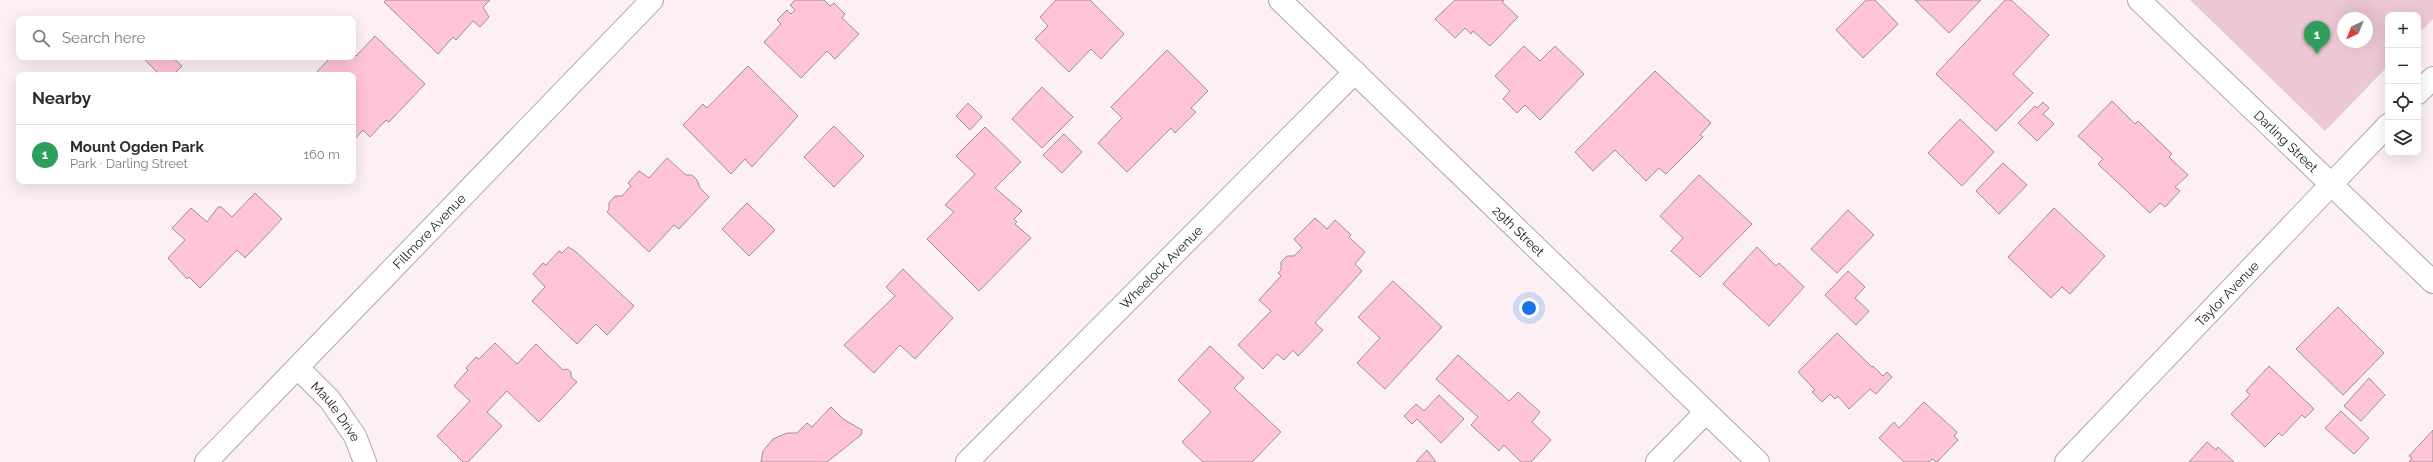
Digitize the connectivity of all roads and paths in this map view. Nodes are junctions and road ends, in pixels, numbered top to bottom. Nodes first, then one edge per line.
1 (652, 0) edge
2 (1280, 0) edge
3 (2140, 0) edge
4 (1355, 72) junction
5 (2433, 78) edge
6 (2421, 90) edge
7 (2385, 128) edge
8 (2331, 184) junction
9 (2433, 282) edge
10 (298, 368) junction
11 (1706, 412) junction
12 (206, 462) edge
13 (365, 462) edge
14 (967, 462) edge
15 (1657, 462) edge
16 (1758, 462) edge
17 (2066, 462) edge

1 - 10 street, Fillmore Avenue
2 - 4 street, 29th Street
3 - 8 street, Darling Street
4 - 11 street, 29th Street
4 - 14 street, Wheelock Avenue
5 - 6 street
7 - 8 street, Taylor Avenue
8 - 9 street, Darling Street
8 - 17 street, Taylor Avenue
10 - 12 street, Fillmore Avenue
10 - 13 street, Maule Drive
11 - 15 street
11 - 16 street, 29th Street

